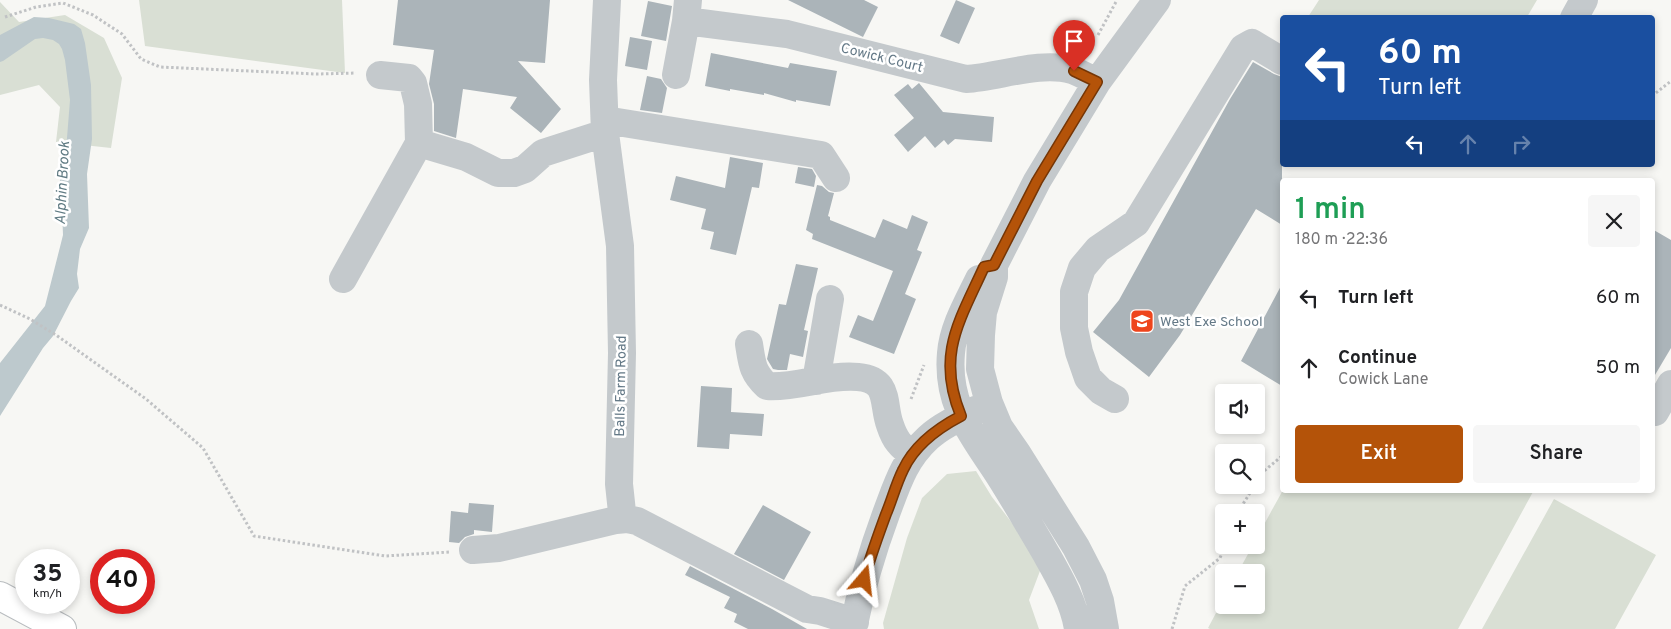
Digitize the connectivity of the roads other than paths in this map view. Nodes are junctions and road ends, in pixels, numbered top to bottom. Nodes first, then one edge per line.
1 (607, 0) edge
2 (1157, 0) edge
3 (1584, 0) edge
4 (687, 10) edge
5 (1576, 15) edge
6 (1280, 60) edge
7 (380, 74) road end
8 (676, 75) dead end
9 (1097, 82) junction
10 (605, 126) junction
11 (419, 143) junction
12 (836, 178) dead end
13 (994, 265) junction
14 (343, 279) dead end
15 (830, 299) dead end
16 (748, 344) dead end
17 (816, 382) junction
18 (1671, 384) edge
19 (1115, 399) dead end
20 (989, 404) junction
21 (1655, 412) dead end
22 (961, 416) junction
23 (912, 455) junction
24 (627, 519) junction
25 (473, 550) road end
26 (0, 596) edge
27 (1100, 601) junction
28 (854, 625) edge
29 (62, 629) edge
30 (1078, 629) edge
31 (1105, 629) edge
32 (1116, 629) edge

1 - 10 street, Balls Farm Road
2 - 9 street
3 - 5 street
4 - 8 street
4 - 9 street, Cowick Court
6 - 19 street
7 - 11 street
9 - 13 street
10 - 11 street
10 - 12 street
10 - 24 street, Balls Farm Road
11 - 14 street
13 - 20 street
13 - 22 street
15 - 17 street
16 - 17 street
17 - 23 street
18 - 21 street
20 - 22 street
20 - 27 street
22 - 23 street
22 - 30 street
23 - 28 street
24 - 25 street
24 - 28 street
26 - 29 highway
27 - 31 street
27 - 32 street

